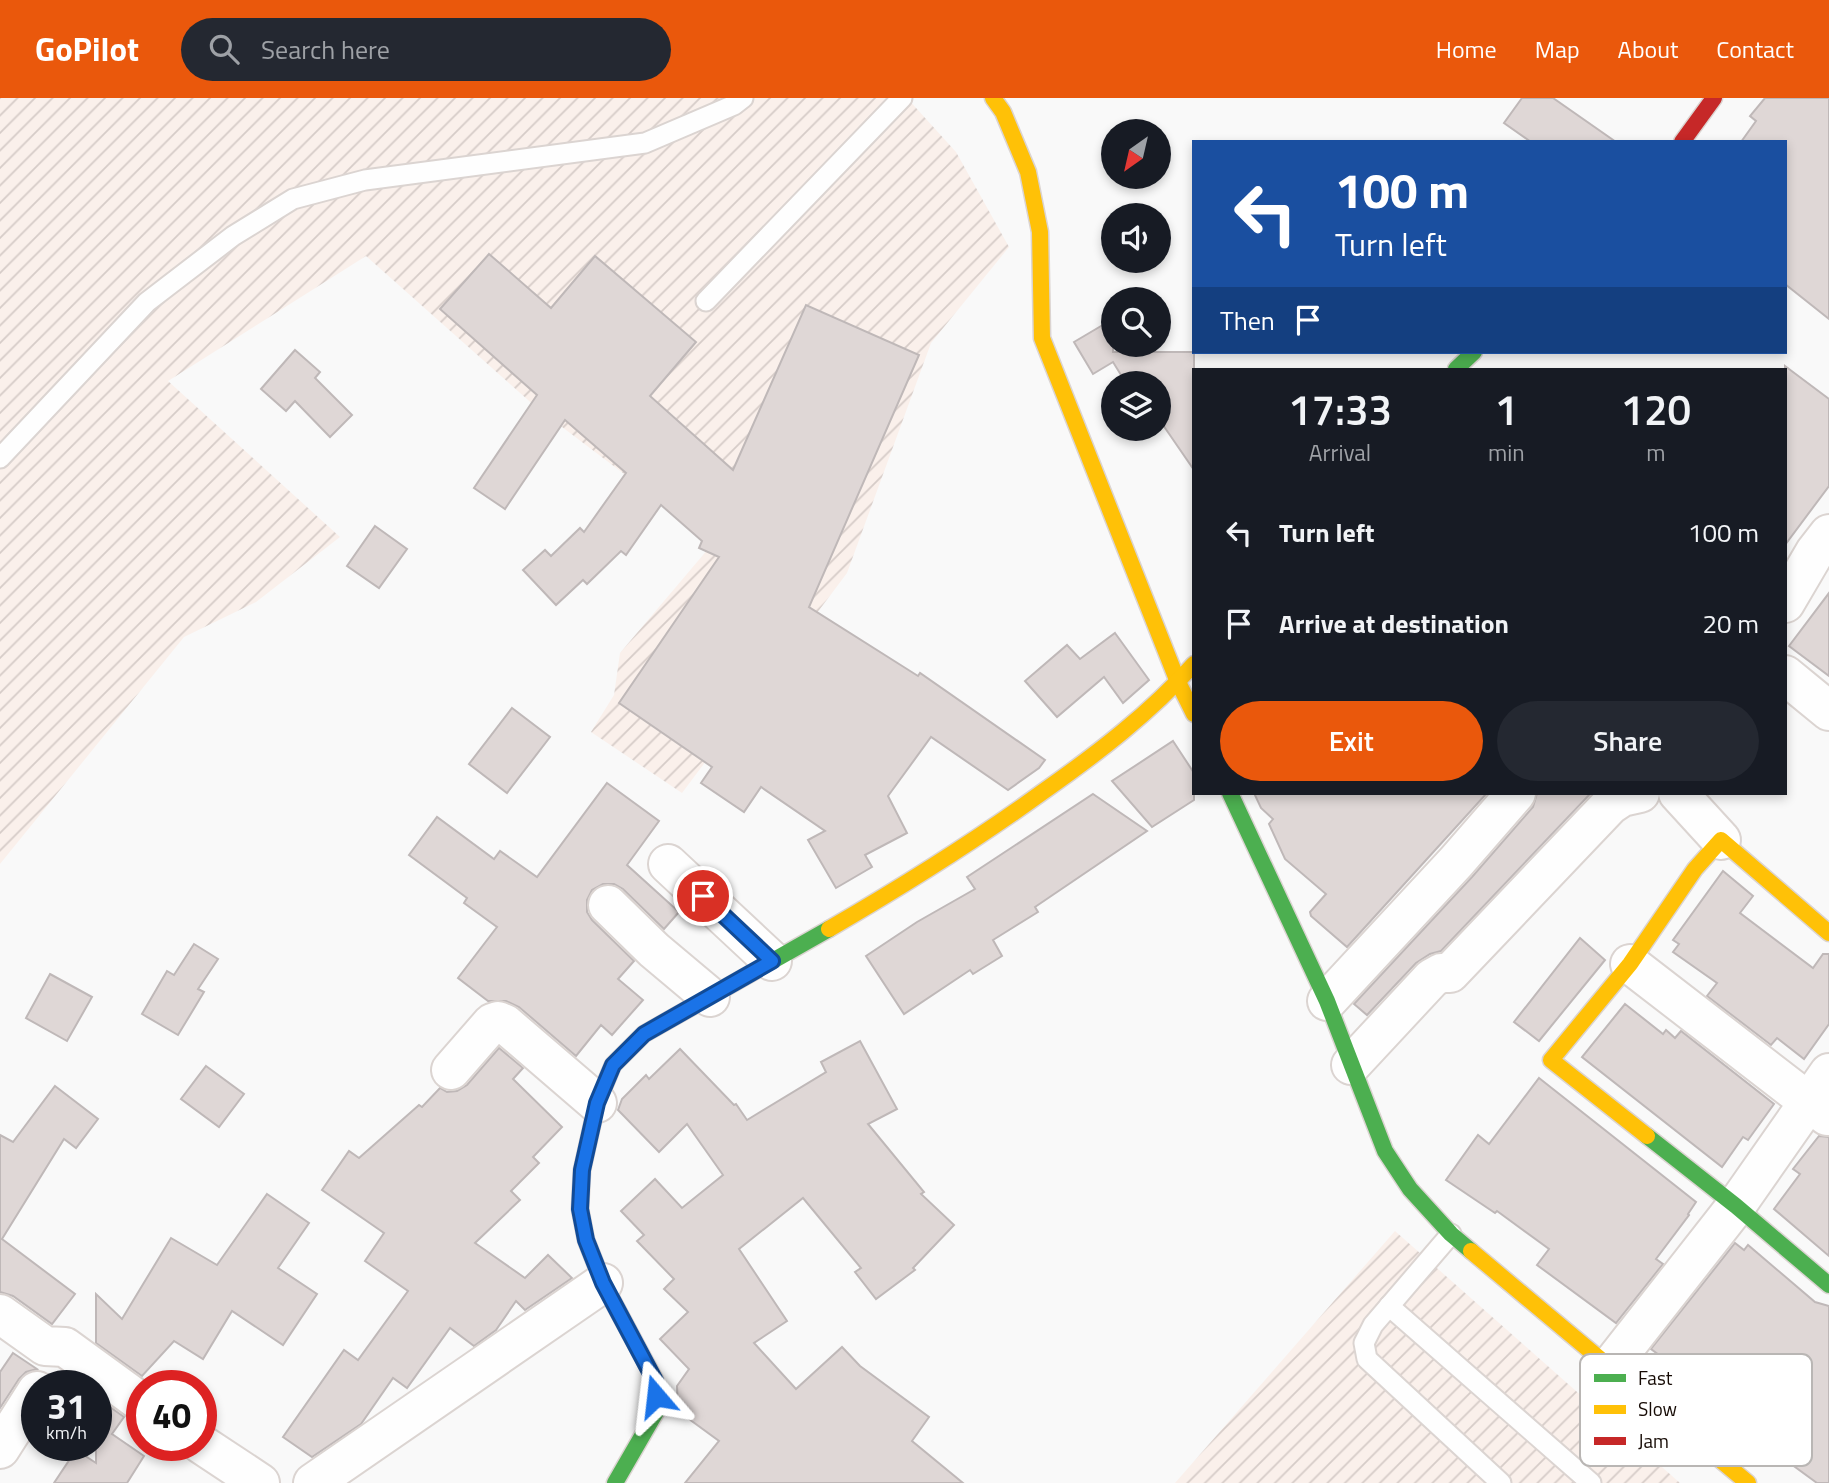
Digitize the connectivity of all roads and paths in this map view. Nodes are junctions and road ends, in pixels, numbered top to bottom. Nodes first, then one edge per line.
1 (743, 98) edge
2 (902, 98) edge
3 (993, 98) edge
4 (1714, 98) edge
5 (1683, 140) edge
6 (706, 301) dead end
7 (1472, 354) edge
8 (1457, 368) edge
9 (0, 458) edge
10 (1824, 549) edge
11 (1787, 600) edge
12 (1192, 666) edge
13 (1787, 677) edge
14 (1178, 682) junction
15 (1192, 710) edge
16 (1829, 711) edge
17 (1231, 795) edge
18 (1514, 795) edge
19 (1631, 795) edge
20 (1680, 795) edge
21 (1721, 840) junction
22 (668, 864) dead end
23 (608, 905) dead end
24 (1829, 933) edge
25 (772, 961) junction
26 (1630, 964) junction
27 (710, 997) junction
28 (1327, 1001) junction
29 (1351, 1065) junction
30 (451, 1070) dead end
31 (1822, 1097) edge
32 (597, 1103) junction
33 (1736, 1206) junction
34 (1451, 1234) junction
35 (603, 1283) junction
36 (1829, 1285) edge
37 (1389, 1306) junction
38 (0, 1314) edge
39 (65, 1347) junction
40 (1592, 1354) edge
41 (1620, 1354) edge
42 (50, 1370) edge
43 (126, 1391) edge
44 (21, 1416) edge
45 (0, 1449) edge
46 (217, 1455) edge
47 (1727, 1466) edge
48 (260, 1483) edge
49 (313, 1483) edge
50 (615, 1483) edge
51 (1501, 1483) edge
52 (1591, 1483) edge
53 (1748, 1483) edge

1 - 9 lane
2 - 6 lane
3 - 14 street
4 - 5 street
7 - 8 street
10 - 11 street
12 - 14 street
13 - 16 street
14 - 15 street
14 - 25 street
17 - 28 street
18 - 28 street
19 - 29 street
20 - 21 street
21 - 24 street
21 - 26 street
22 - 25 street
23 - 27 street
25 - 27 street
26 - 31 street
26 - 33 street
27 - 32 street
28 - 29 street
29 - 34 street
30 - 32 street
31 - 33 street
32 - 35 street
33 - 36 street
33 - 41 street
34 - 37 lane
34 - 40 street
35 - 49 street
35 - 50 street
37 - 51 lane
37 - 52 lane
38 - 39 street
39 - 42 street
39 - 43 street
44 - 45 street
46 - 48 street
47 - 53 street

